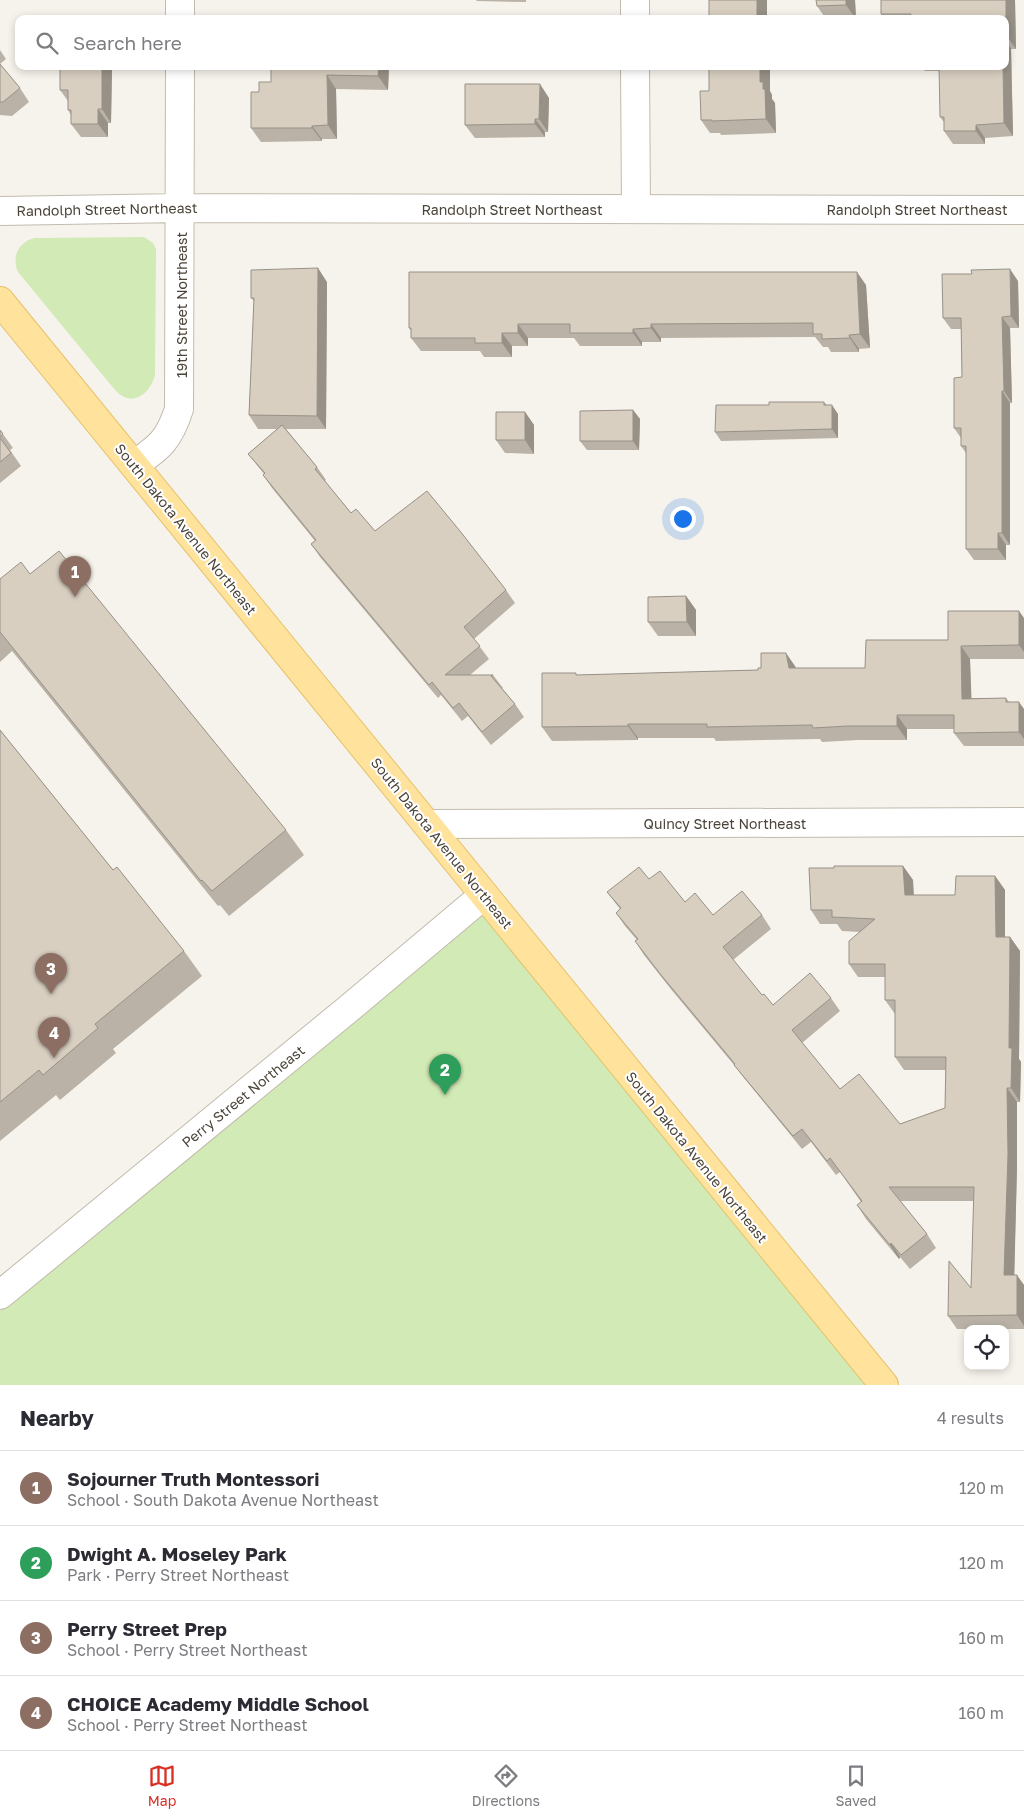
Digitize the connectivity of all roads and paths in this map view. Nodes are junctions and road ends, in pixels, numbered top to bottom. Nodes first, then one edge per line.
1 (180, 0) edge
2 (635, 0) edge
3 (180, 15) edge
4 (635, 15) edge
5 (180, 70) edge
6 (635, 70) edge
7 (180, 208) junction
8 (636, 209) junction
9 (1024, 210) edge
10 (0, 211) edge
11 (0, 300) edge
12 (134, 465) junction
13 (1024, 822) edge
14 (427, 824) junction
15 (484, 895) junction
16 (0, 1296) edge
17 (884, 1385) edge

1 - 3 street
2 - 4 street
5 - 7 street, 19th Street Northeast
6 - 8 street
7 - 8 street, Randolph Street Northeast
7 - 10 street, Randolph Street Northeast
7 - 12 street, 19th Street Northeast
8 - 9 street, Randolph Street Northeast
11 - 12 main road, South Dakota Avenue Northeast
12 - 14 main road, South Dakota Avenue Northeast
13 - 14 street, Quincy Street Northeast
14 - 15 main road, South Dakota Avenue Northeast
15 - 16 street, Perry Street Northeast
15 - 17 main road, South Dakota Avenue Northeast

